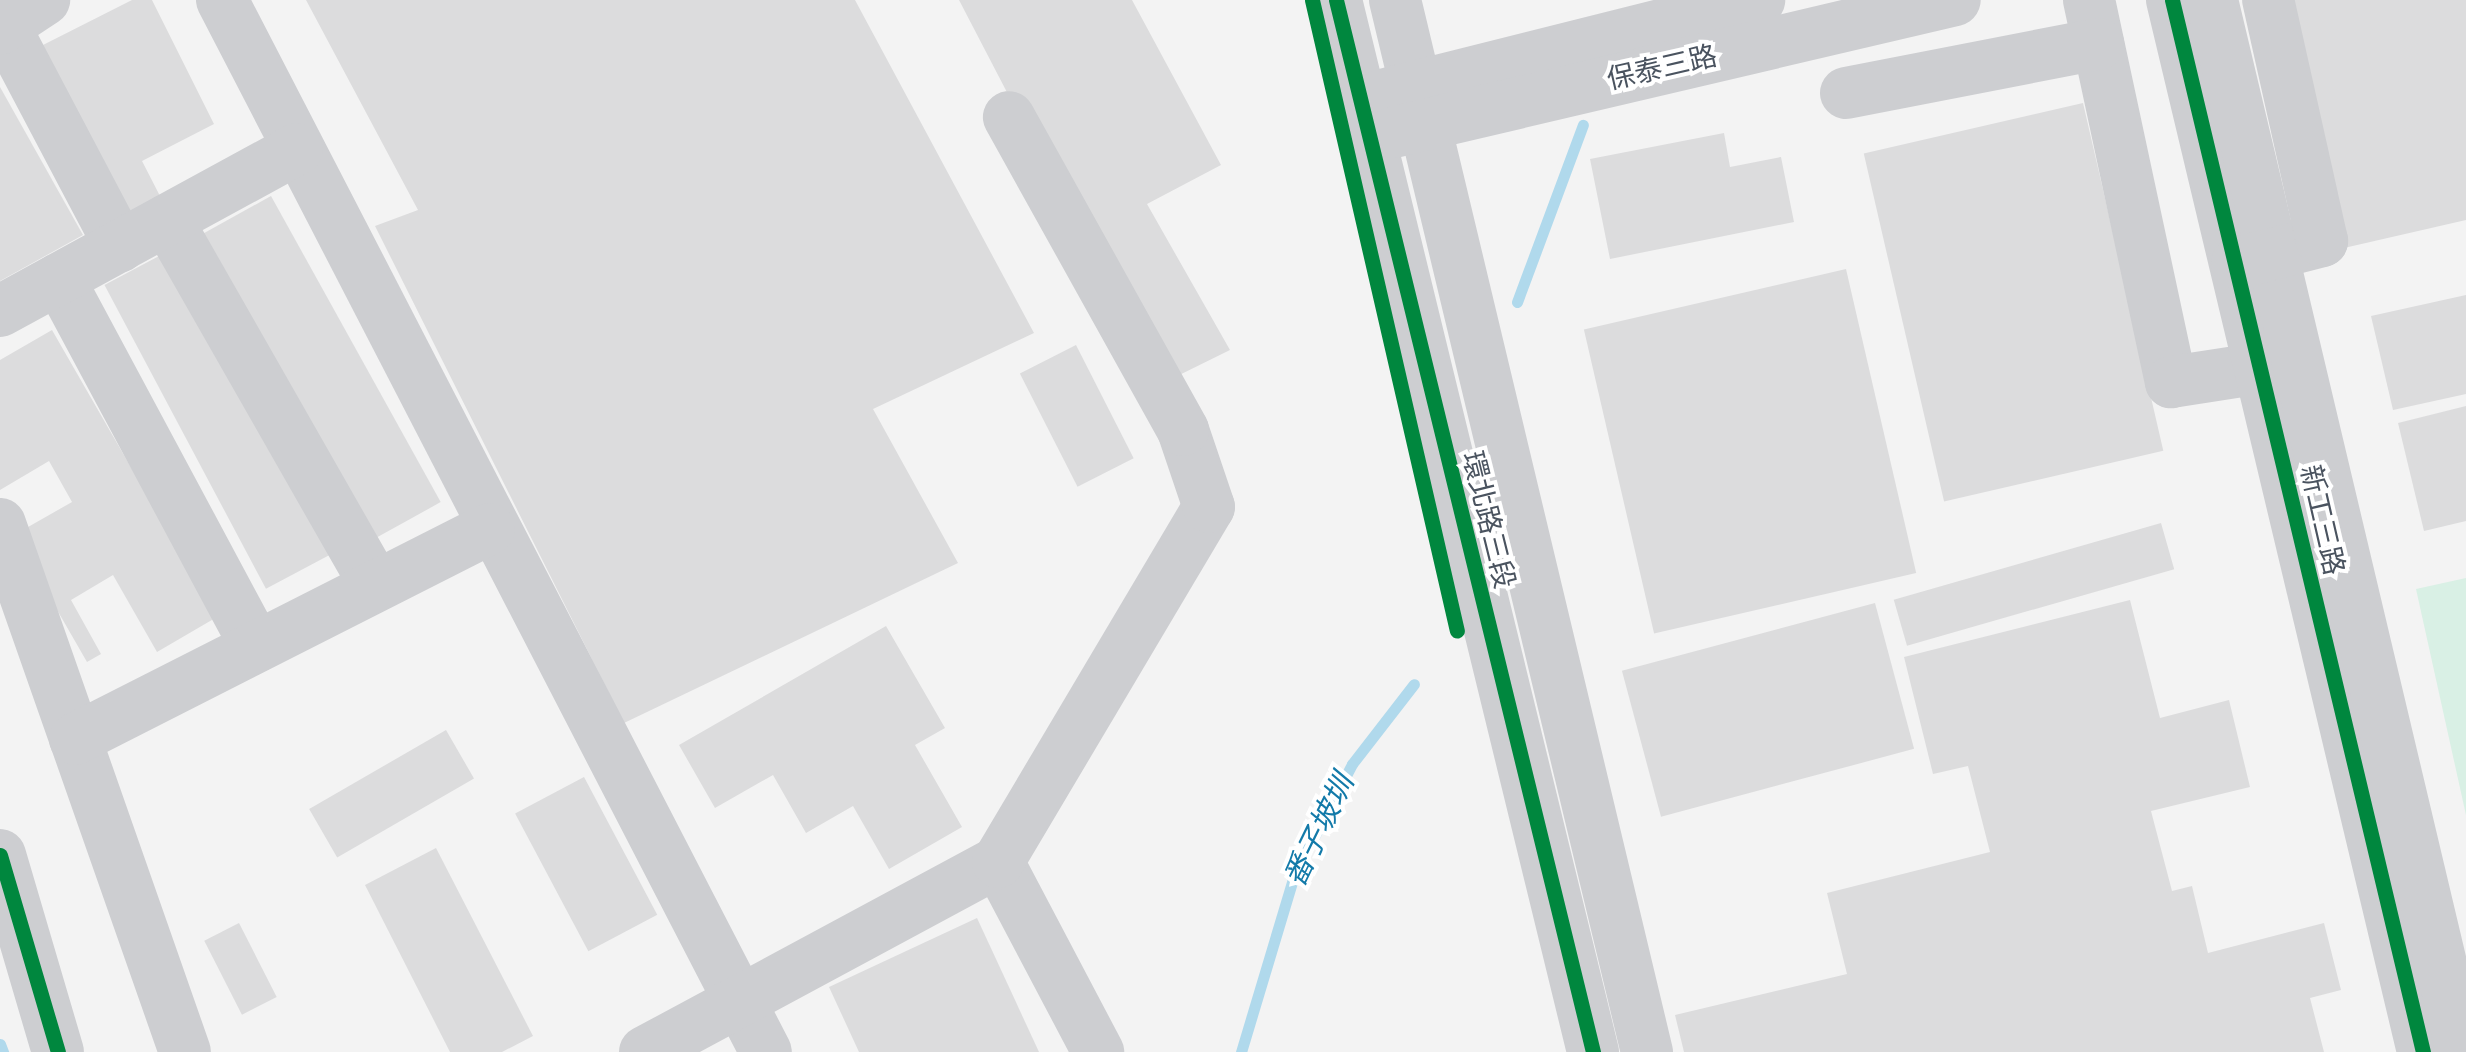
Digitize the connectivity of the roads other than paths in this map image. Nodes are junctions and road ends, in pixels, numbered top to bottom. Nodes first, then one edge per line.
1 (222, 0) edge
2 (1336, 0) edge
3 (1395, 0) edge
4 (1955, 0) edge
5 (2172, 0) edge
6 (2212, 0) edge
7 (2268, 0) edge
8 (1745, 13) edge
9 (16, 18) edge
10 (2094, 22) edge
11 (1846, 92) dead end
12 (1421, 105) junction
13 (1009, 117) dead end
14 (1364, 120) junction
15 (297, 150) junction
16 (167, 220) junction
17 (120, 246) junction
18 (2254, 258) junction
19 (60, 279) junction
20 (0, 311) edge
21 (2260, 368) junction
22 (2313, 513) junction
23 (0, 524) edge
24 (489, 529) junction
25 (376, 586) junction
26 (256, 647) junction
27 (75, 739) junction
28 (0, 855) edge
29 (998, 862) junction
30 (2430, 997) junction
31 (739, 1000) junction
32 (58, 1052) edge
33 (184, 1052) edge
34 (645, 1052) edge
35 (766, 1052) edge
36 (1098, 1052) edge
37 (1593, 1052) edge
38 (1647, 1052) edge
39 (2423, 1052) edge
40 (2462, 1052) edge

1 - 15 street
2 - 14 street, 環北路三段
3 - 12 street, 環北路三段
4 - 8 street, 保泰三路
5 - 18 street, 新工三路
6 - 18 street, 新工三路
7 - 18 street
8 - 12 street, 保泰三路
9 - 17 street
10 - 11 street
10 - 21 street
12 - 14 street, 保泰三路
12 - 38 street, 環北路三段
13 - 29 street
14 - 37 street, 環北路三段
15 - 16 street
15 - 24 street
16 - 17 street
16 - 25 street
17 - 19 street
18 - 21 street, 新工三路
18 - 22 street, 新工三路
19 - 20 street
19 - 26 street
21 - 22 street, 新工三路
22 - 30 street, 新工三路
23 - 27 street
24 - 25 street
24 - 31 street
25 - 26 street
26 - 27 street
27 - 33 street
28 - 32 street
29 - 31 street
29 - 36 street
30 - 39 street, 新工三路
30 - 40 street, 新工三路
31 - 34 street
31 - 35 street

